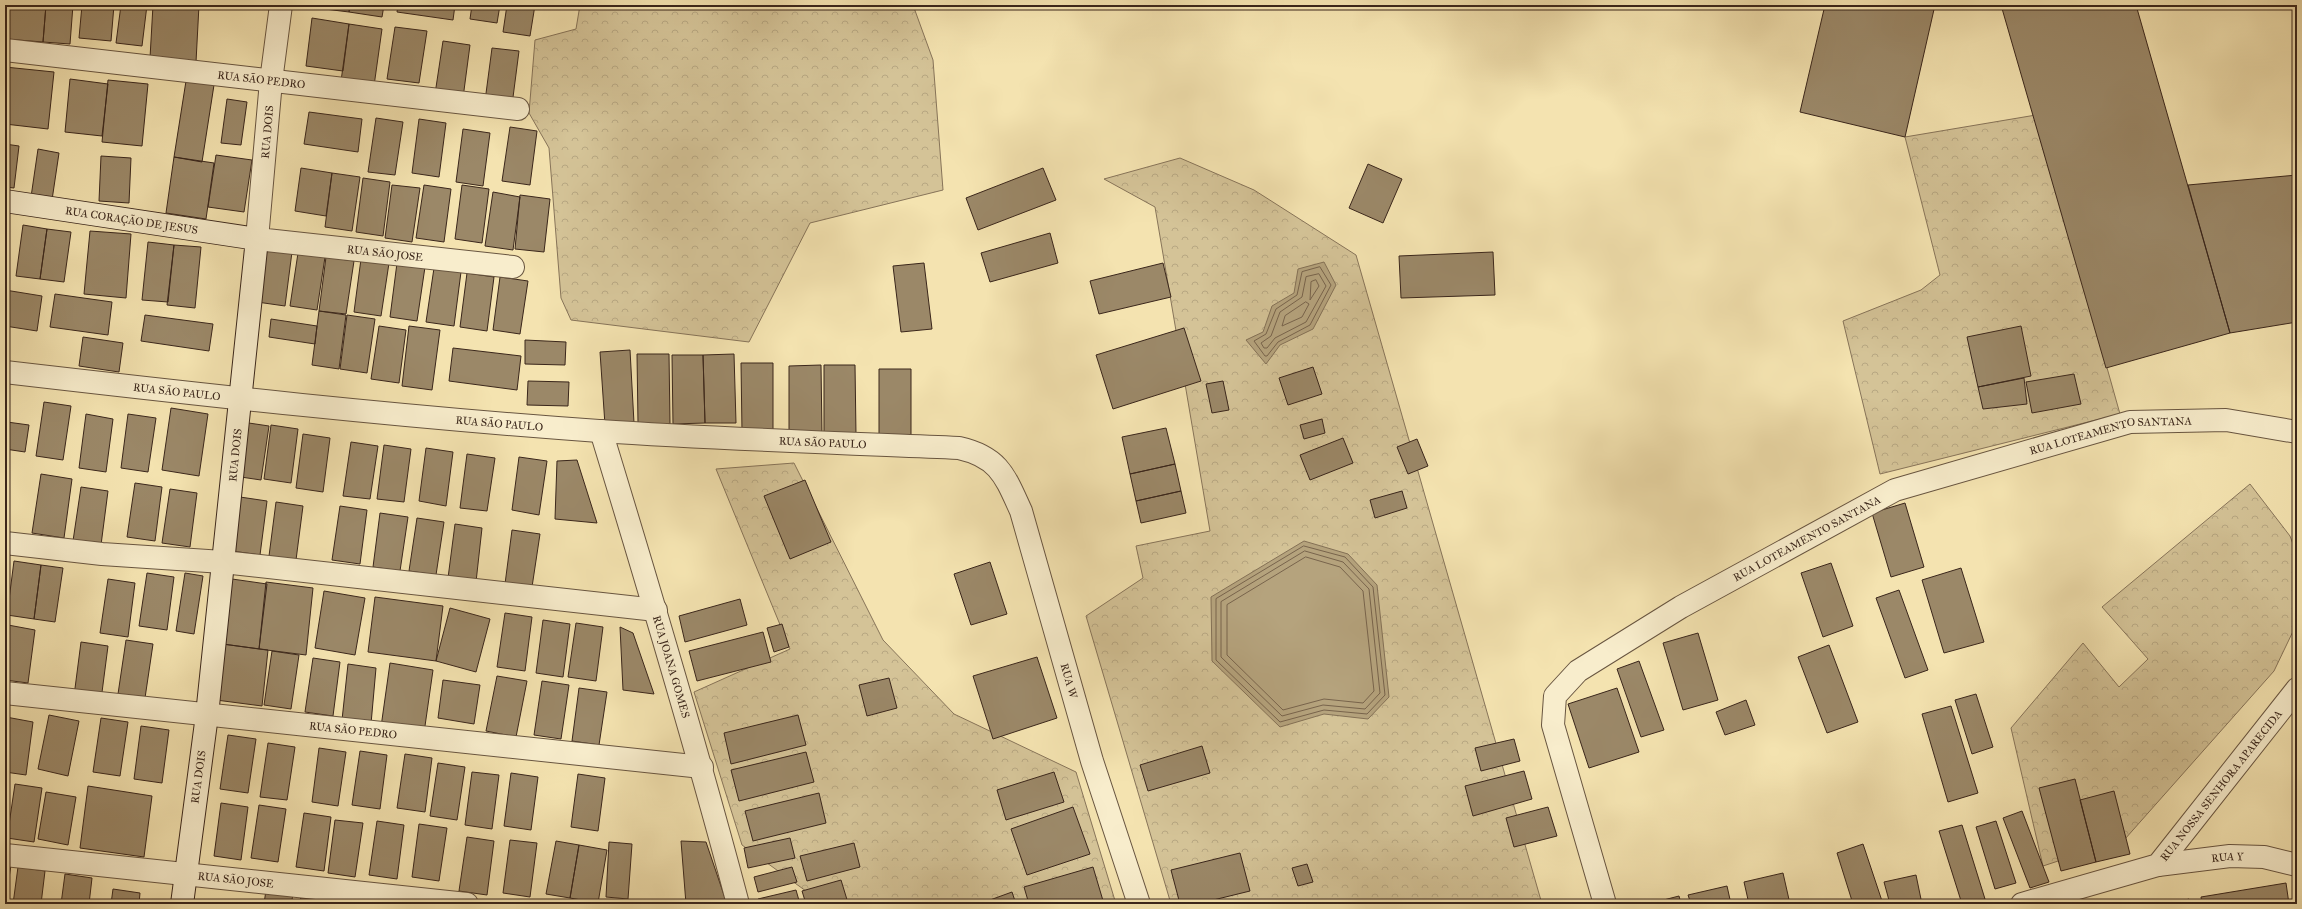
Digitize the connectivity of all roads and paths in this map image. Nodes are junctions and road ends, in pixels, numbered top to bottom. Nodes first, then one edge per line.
1 (281, 5) edge
2 (5, 50) edge
3 (271, 81) junction
4 (518, 109) dead end
5 (5, 201) edge
6 (258, 239) junction
7 (513, 266) dead end
8 (5, 372) edge
9 (240, 400) junction
10 (601, 431) junction
11 (2297, 432) edge
12 (993, 461) joint
13 (5, 543) edge
14 (223, 562) junction
15 (656, 610) junction
16 (2297, 690) edge
17 (5, 693) edge
18 (207, 715) junction
19 (702, 767) junction
20 (5, 855) edge
21 (2158, 865) junction
22 (2297, 865) edge
23 (185, 875) junction
24 (182, 904) edge
25 (467, 904) edge
26 (738, 904) edge
27 (1139, 904) edge
28 (1605, 904) edge
29 (2022, 904) edge

1 - 3 street, RUA DOIS
2 - 3 street, RUA SÃO PEDRO
3 - 4 street, RUA SÃO PEDRO
3 - 6 street, RUA DOIS
5 - 6 street, RUA CORAÇÃO DE JESUS
6 - 7 street, RUA SÃO JOSE
6 - 9 street, RUA DOIS
8 - 9 street, RUA SÃO PAULO
9 - 10 street, RUA SÃO PAULO
9 - 14 street, RUA DOIS
10 - 12 street, RUA SÃO PAULO
10 - 15 street, RUA JOANA GOMES
11 - 28 street, RUA LOTEAMENTO SANTANA
12 - 27 street, RUA W
13 - 14 street
14 - 15 street
14 - 18 street, RUA DOIS
15 - 19 street, RUA JOANA GOMES
16 - 21 street, RUA NOSSA SENHORA APARECIDA
17 - 18 street, RUA SÃO PEDRO
18 - 19 street, RUA SÃO PEDRO
18 - 23 street, RUA DOIS
19 - 26 street, RUA JOANA GOMES
20 - 23 street, RUA SÃO JOSE
21 - 22 street, RUA Y
21 - 29 street, RUA NOSSA SENHORA APARECIDA
23 - 24 street, RUA DOIS
23 - 25 street, RUA SÃO JOSE

